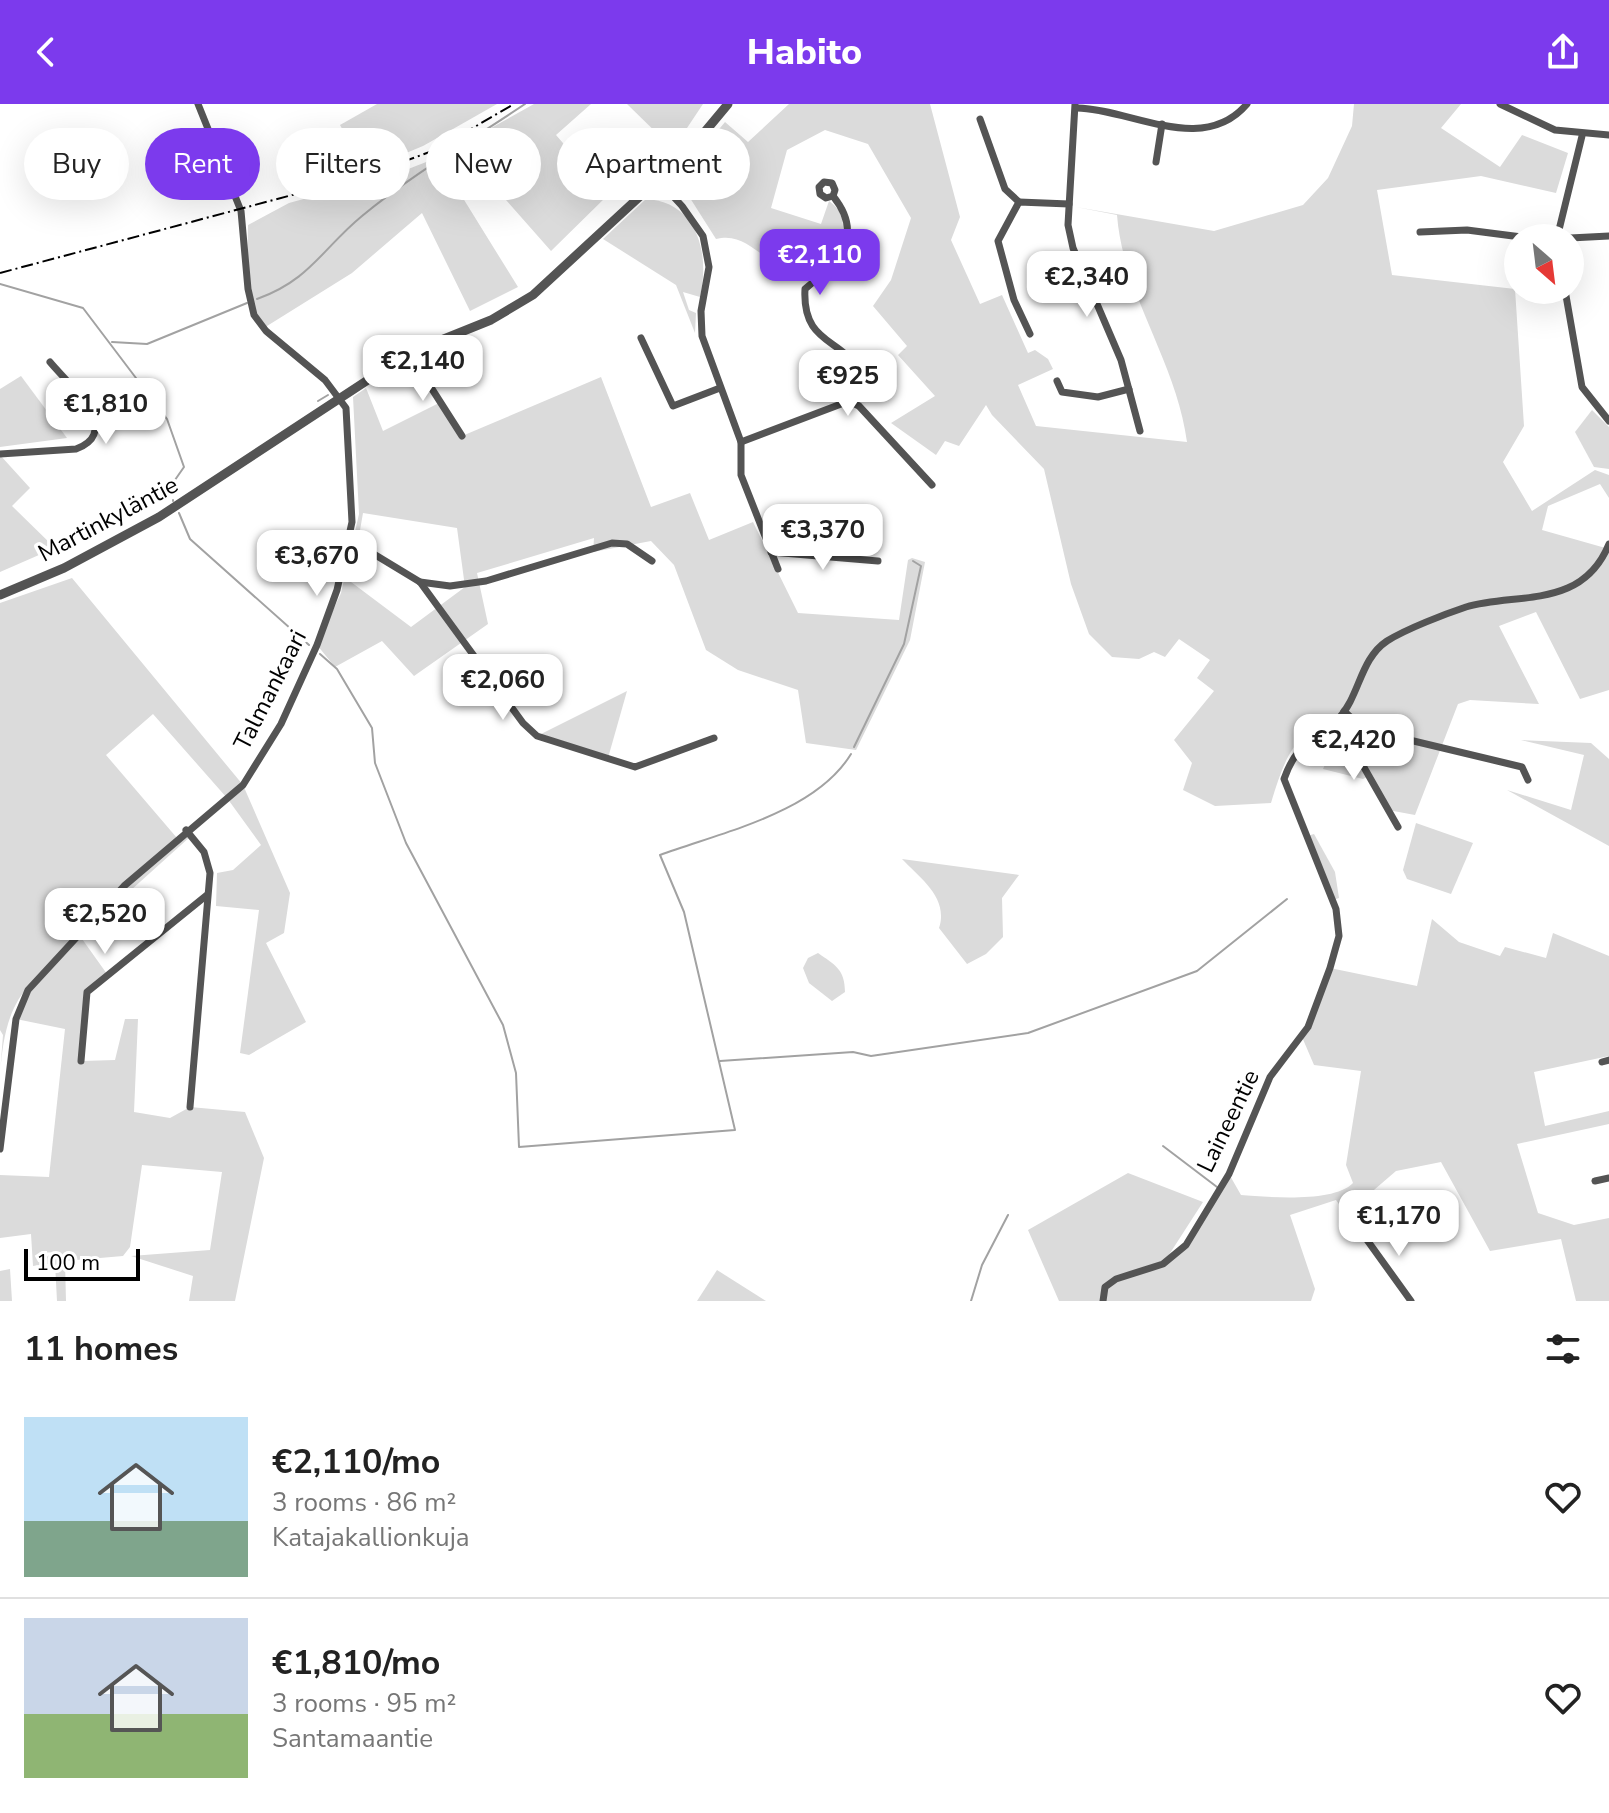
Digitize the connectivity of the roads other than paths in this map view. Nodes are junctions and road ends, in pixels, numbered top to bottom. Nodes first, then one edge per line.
1 (199, 104) edge
2 (728, 104) edge
3 (1247, 104) edge
4 (1500, 104) edge
5 (1076, 106) edge
6 (980, 119) dead end
7 (1162, 124) junction
8 (711, 128) edge
9 (1609, 135) edge
10 (1582, 136) junction
11 (1156, 162) dead end
12 (833, 196) dead end
13 (636, 200) edge
14 (676, 200) edge
15 (1019, 202) junction
16 (1069, 204) junction
17 (1560, 224) edge
18 (1420, 232) dead end
19 (1504, 235) edge
20 (1609, 236) edge
21 (1584, 237) edge
22 (1567, 304) edge
23 (1030, 334) dead end
24 (641, 338) dead end
25 (409, 353) junction
26 (50, 362) dead end
27 (1057, 381) dead end
28 (720, 388) junction
29 (1129, 389) junction
30 (340, 396) junction
31 (849, 401) junction
32 (1609, 421) edge
33 (1140, 431) dead end
34 (462, 436) dead end
35 (741, 442) junction
36 (0, 454) edge
37 (932, 485) dead end
38 (349, 539) junction
39 (1609, 544) edge
40 (771, 552) junction
41 (652, 561) dead end
42 (878, 561) dead end
43 (778, 569) dead end
44 (420, 582) junction
45 (0, 595) edge
46 (1344, 711) junction
47 (1337, 720) junction
48 (714, 738) dead end
49 (1528, 780) dead end
50 (1398, 827) dead end
51 (186, 830) junction
52 (207, 895) junction
53 (81, 1061) dead end
54 (190, 1107) dead end
55 (0, 1149) edge
56 (1609, 1178) edge
57 (1595, 1181) dead end
58 (1362, 1233) dead end
59 (1103, 1301) edge
60 (1411, 1301) edge

1 - 30 street
2 - 8 street, Martinkyläntie
3 - 7 street
4 - 10 street
5 - 7 street
5 - 16 street
6 - 15 street
7 - 11 street
9 - 10 street
10 - 17 street
12 - 31 street
13 - 25 street, Martinkyläntie
14 - 28 street
15 - 16 street
15 - 23 street
16 - 29 street
18 - 19 street
20 - 21 street
22 - 32 street
24 - 28 street
25 - 30 street, Martinkyläntie
25 - 34 street
26 - 36 street
27 - 29 street
28 - 35 street
29 - 33 street
30 - 38 street, Talmankaari
30 - 45 street, Martinkyläntie
31 - 35 street
31 - 37 street
35 - 40 street
38 - 44 street
38 - 51 street, Talmankaari
39 - 46 street, Laineentie
40 - 42 street
40 - 43 street
41 - 44 street
44 - 48 street
46 - 47 street, Laineentie
46 - 49 street
47 - 50 street
47 - 59 street, Laineentie
51 - 52 street
51 - 55 street, Talmankaari
52 - 53 street
52 - 54 street
56 - 57 street
58 - 60 street

